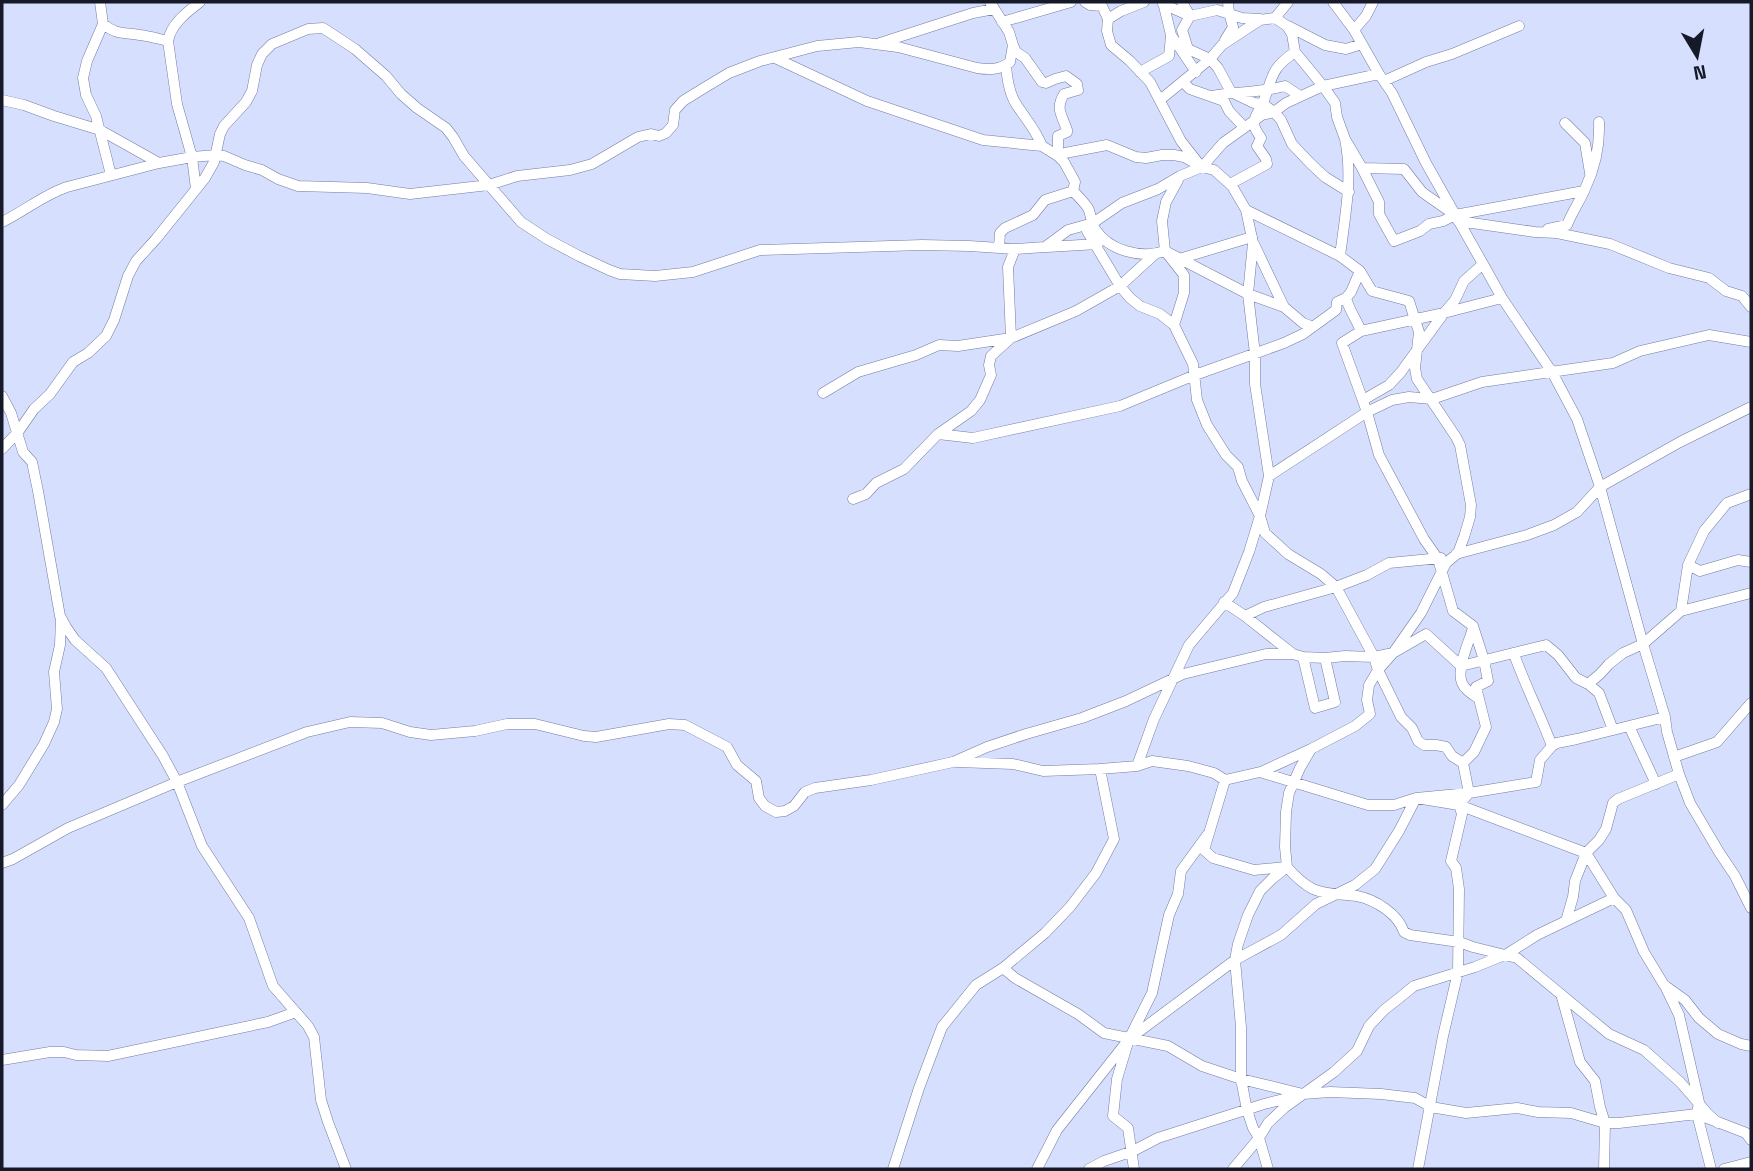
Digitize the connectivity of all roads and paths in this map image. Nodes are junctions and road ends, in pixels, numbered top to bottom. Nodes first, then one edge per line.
1 (100, 2) edge
2 (200, 2) edge
3 (1071, 2) edge
4 (1085, 2) edge
5 (1144, 2) edge
6 (1182, 2) edge
7 (1228, 2) edge
8 (1288, 2) edge
9 (1333, 2) edge
10 (1343, 2) edge
11 (1373, 2) edge
12 (1163, 3) edge
13 (1104, 4) edge
14 (992, 6) edge
15 (1229, 13) junction
16 (1190, 16) junction
17 (1345, 17) junction
18 (1275, 18) junction
19 (1108, 19) junction
20 (1261, 20) junction
21 (1002, 22) junction
22 (103, 24) junction
23 (1287, 26) junction
24 (1519, 26) dead end
25 (1354, 30) junction
26 (1171, 35) junction
27 (168, 41) junction
28 (876, 44) junction
29 (1362, 44) junction
30 (1013, 45) junction
31 (1222, 45) junction
32 (1295, 52) junction
33 (775, 58) junction
34 (1210, 59) junction
35 (1006, 66) junction
36 (1140, 72) junction
37 (1196, 72) junction
38 (1381, 77) junction
39 (1183, 82) junction
40 (1323, 86) junction
41 (1267, 91) junction
42 (1231, 92) junction
43 (1212, 96) junction
44 (1300, 96) junction
45 (2, 100) edge
46 (1160, 100) junction
47 (1262, 104) junction
48 (1274, 112) junction
49 (1254, 121) junction
50 (1599, 122) dead end
51 (1565, 123) dead end
52 (1244, 127) junction
53 (100, 130) junction
54 (1345, 139) junction
55 (1042, 146) junction
56 (216, 155) junction
57 (1058, 156) junction
58 (192, 157) junction
59 (159, 163) junction
60 (1202, 167) junction
61 (1362, 168) junction
62 (111, 175) junction
63 (1180, 176) junction
64 (1590, 177) junction
65 (1230, 184) junction
66 (489, 185) junction
67 (196, 189) junction
68 (1073, 191) junction
69 (1584, 191) junction
70 (1349, 192) junction
71 (1246, 210) junction
72 (1457, 218) junction
73 (2, 222) edge
74 (1093, 223) junction
75 (1535, 232) junction
76 (1252, 240) junction
77 (1095, 244) junction
78 (1109, 244) junction
79 (1045, 247) junction
80 (999, 248) junction
81 (1015, 249) junction
82 (1165, 251) junction
83 (1154, 255) junction
84 (1340, 256) junction
85 (1179, 259) junction
86 (1483, 264) junction
87 (1360, 271) junction
88 (1120, 286) junction
89 (1248, 294) junction
90 (1346, 298) junction
91 (1502, 298) junction
92 (1284, 307) junction
93 (1751, 307) edge
94 (1444, 313) junction
95 (1415, 320) junction
96 (1174, 325) junction
97 (1312, 327) junction
98 (1361, 331) junction
99 (1011, 338) junction
100 (1751, 342) edge
101 (1416, 349) junction
102 (1255, 354) junction
103 (1552, 372) junction
104 (1195, 374) junction
105 (823, 393) dead end
106 (2, 396) edge
107 (1432, 399) junction
108 (1363, 400) junction
109 (1751, 407) edge
110 (1367, 412) junction
111 (18, 432) junction
112 (938, 434) junction
113 (2, 449) edge
114 (1269, 476) junction
115 (1600, 487) junction
116 (1751, 494) edge
117 (853, 499) dead end
118 (1260, 516) junction
119 (1458, 554) junction
120 (1438, 559) junction
121 (1751, 562) edge
122 (1688, 565) junction
123 (1442, 573) junction
124 (1336, 587) junction
125 (1751, 593) edge
126 (1224, 602) junction
127 (1681, 611) junction
128 (61, 616) junction
129 (1245, 616) junction
130 (1473, 626) junction
131 (1643, 644) junction
132 (1393, 653) junction
133 (1514, 653) junction
134 (1298, 656) junction
135 (1374, 657) junction
136 (1325, 658) junction
137 (1484, 660) junction
138 (1461, 666) junction
139 (1378, 670) junction
140 (1172, 680) junction
141 (1588, 684) junction
142 (1478, 698) junction
143 (1751, 703) edge
144 (1665, 717) junction
145 (1629, 726) junction
146 (1613, 730) junction
147 (1552, 746) junction
148 (1311, 749) junction
149 (1674, 757) junction
150 (953, 762) junction
151 (1463, 763) junction
152 (1137, 766) junction
153 (1100, 769) junction
154 (1260, 772) junction
155 (1679, 774) junction
156 (1225, 780) junction
157 (177, 782) junction
158 (1293, 783) junction
159 (1656, 784) junction
160 (1469, 793) junction
161 (1416, 798) junction
162 (2, 805) edge
163 (1459, 805) junction
164 (1208, 834) junction
165 (1586, 853) junction
166 (2, 863) edge
167 (1287, 867) junction
168 (1337, 895) junction
169 (1614, 898) junction
170 (1751, 908) edge
171 (1566, 921) junction
172 (1459, 942) junction
173 (1505, 956) junction
174 (1235, 961) junction
175 (1003, 968) junction
176 (1458, 972) junction
177 (1664, 985) junction
178 (1561, 994) junction
179 (296, 1012) junction
180 (1129, 1039) junction
181 (1751, 1046) edge
182 (2, 1060) edge
183 (1241, 1079) junction
184 (1303, 1094) junction
185 (1699, 1102) junction
186 (1431, 1107) junction
187 (1247, 1110) junction
188 (1697, 1114) junction
189 (1605, 1122) junction
190 (1718, 1123) junction
191 (1259, 1138) junction
192 (1751, 1140) edge
193 (1133, 1151) junction
194 (1751, 1162) edge
195 (346, 1169) edge
196 (893, 1169) edge
197 (1037, 1169) edge
198 (1088, 1169) edge
199 (1134, 1169) edge
200 (1233, 1169) edge
201 (1268, 1169) edge
202 (1418, 1169) edge
203 (1604, 1169) edge
204 (1711, 1169) edge
205 (1724, 1169) edge

1 - 22 street
2 - 27 street
3 - 21 street
4 - 13 street
5 - 19 street
6 - 16 street
7 - 15 street
8 - 18 street
9 - 17 street
10 - 17 street
11 - 25 street
12 - 16 street
12 - 26 street
13 - 19 street
14 - 21 street
14 - 28 street
15 - 16 street
15 - 20 street
15 - 31 street
16 - 34 street
17 - 25 street
18 - 20 street
18 - 23 street
19 - 36 street
20 - 31 street
21 - 30 street
22 - 27 street
22 - 53 street
23 - 29 street
23 - 32 street
24 - 38 street
25 - 29 street
26 - 36 street
26 - 37 street
27 - 58 street
28 - 33 street
28 - 35 street
29 - 38 street
30 - 35 street
30 - 57 street
31 - 34 street
32 - 40 street
32 - 41 street
33 - 55 street
33 - 66 street
34 - 37 street
34 - 42 street
35 - 55 street
36 - 46 street
37 - 39 street
38 - 40 street
38 - 72 street
39 - 43 street
39 - 46 street
40 - 44 street
40 - 54 street
41 - 42 street
41 - 44 street
41 - 47 street
42 - 43 street
42 - 47 street
43 - 52 street
44 - 48 street
45 - 53 street
46 - 60 street
47 - 48 street
47 - 49 street
48 - 49 street
48 - 70 street
49 - 52 street
49 - 65 street
50 - 64 street
51 - 64 street
52 - 60 street
53 - 59 street
53 - 62 street
54 - 61 street
54 - 70 street
55 - 57 street
56 - 58 street
56 - 66 street
56 - 66 street
56 - 67 street
57 - 60 street
57 - 68 street
58 - 59 street
58 - 67 street
59 - 62 street
60 - 63 street
60 - 65 street
61 - 72 street
61 - 72 street
62 - 73 street
63 - 74 street
63 - 82 street
64 - 69 street
65 - 71 street
66 - 80 street
67 - 111 street
68 - 74 street
68 - 80 street
69 - 72 street
69 - 75 street
70 - 84 street
71 - 76 street
71 - 84 street
72 - 75 street
72 - 86 street
74 - 77 street
74 - 78 street
74 - 79 street
75 - 93 street
76 - 85 street
76 - 89 street
76 - 92 street
77 - 78 street
77 - 79 street
77 - 88 street
78 - 83 street
79 - 81 street
80 - 81 street
81 - 99 street
82 - 83 street
82 - 85 street
82 - 96 street
83 - 88 street
84 - 87 street
85 - 89 street
86 - 91 street
86 - 94 street
87 - 90 street
87 - 95 street
88 - 96 street
88 - 99 street
89 - 92 street
89 - 102 street
90 - 97 street
90 - 98 street
91 - 94 street
91 - 103 street
92 - 97 street
94 - 95 street
94 - 101 street
95 - 98 street
95 - 101 street
96 - 104 street
97 - 102 street
98 - 108 street
99 - 105 street
99 - 112 street
100 - 103 street
101 - 107 street
101 - 108 street
102 - 104 street
102 - 114 street
103 - 107 street
103 - 115 street
104 - 112 street
104 - 118 street
106 - 111 street
107 - 110 street
107 - 119 street
108 - 110 street
109 - 115 street
110 - 114 street
110 - 120 street
111 - 113 street
111 - 128 street
112 - 117 street
114 - 118 street
115 - 119 street
115 - 131 street
116 - 122 street
118 - 124 street
118 - 126 street
119 - 120 street
119 - 123 street
120 - 123 street
120 - 124 street
121 - 122 street
122 - 127 street
123 - 130 street
123 - 132 street
124 - 129 street
124 - 135 street
125 - 127 street
126 - 129 street
126 - 140 street
127 - 131 street
128 - 157 street
128 - 162 street
129 - 134 street
130 - 137 street
130 - 138 street
131 - 141 street
131 - 144 street
132 - 135 street
132 - 138 street
132 - 139 street
133 - 137 street
133 - 141 street
133 - 147 street
134 - 136 street
134 - 136 street
134 - 140 street
135 - 136 street
135 - 139 street
137 - 138 street
137 - 142 street
138 - 142 street
139 - 148 street
139 - 151 street
140 - 150 street
140 - 152 street
141 - 146 street
142 - 151 street
143 - 149 street
144 - 145 street
144 - 149 street
145 - 146 street
145 - 159 street
146 - 147 street
147 - 160 street
148 - 154 street
148 - 158 street
149 - 155 street
150 - 153 street
150 - 157 street
151 - 160 street
152 - 153 street
152 - 156 street
153 - 175 street
154 - 156 street
154 - 158 street
155 - 159 street
155 - 170 street
156 - 164 street
157 - 166 street
157 - 179 street
158 - 161 street
158 - 167 street
159 - 165 street
160 - 161 street
160 - 163 street
161 - 163 street
161 - 168 street
163 - 165 street
163 - 172 street
164 - 167 street
164 - 180 street
165 - 169 street
165 - 171 street
167 - 168 street
167 - 174 street
168 - 172 street
168 - 174 street
169 - 171 street
169 - 177 street
171 - 173 street
172 - 173 street
172 - 176 street
173 - 176 street
173 - 178 street
174 - 180 street
174 - 183 street
175 - 180 street
175 - 196 street
176 - 184 street
176 - 186 street
177 - 181 street
177 - 185 street
178 - 185 street
178 - 189 street
179 - 182 street
179 - 195 street
180 - 183 street
180 - 193 street
180 - 197 street
183 - 184 street
183 - 187 street
184 - 186 street
184 - 187 street
184 - 191 street
185 - 188 street
185 - 190 street
186 - 189 street
186 - 202 street
187 - 191 street
187 - 193 street
188 - 189 street
188 - 190 street
188 - 204 street
189 - 203 street
190 - 192 street
191 - 200 street
191 - 201 street
193 - 198 street
193 - 199 street
194 - 205 street

